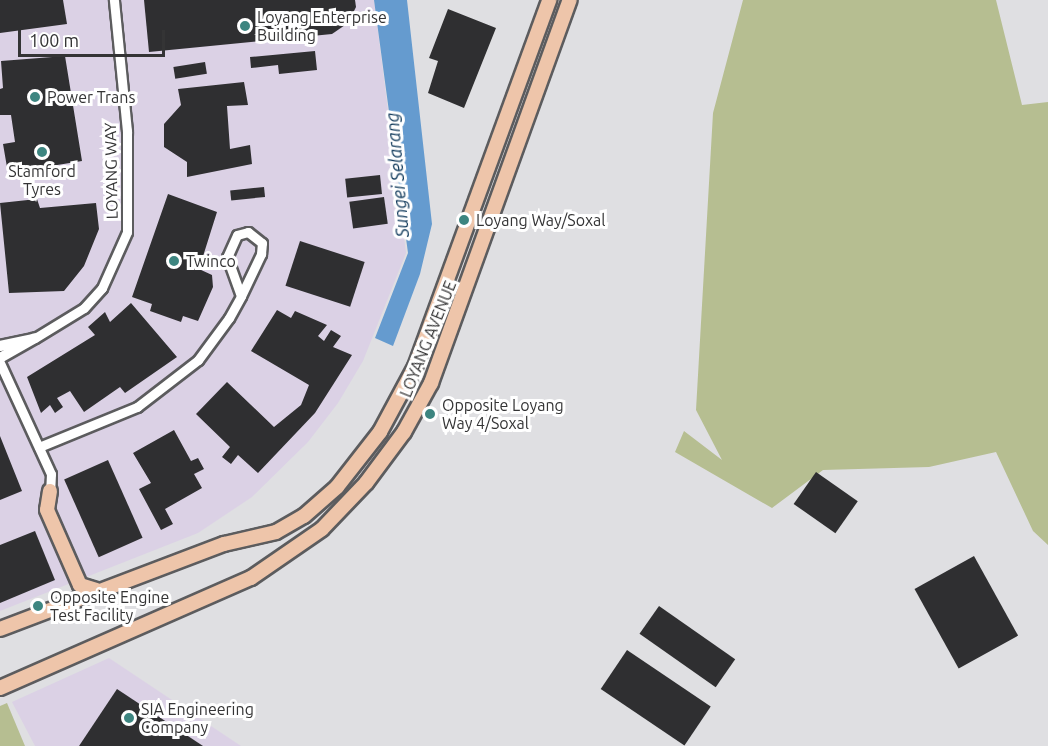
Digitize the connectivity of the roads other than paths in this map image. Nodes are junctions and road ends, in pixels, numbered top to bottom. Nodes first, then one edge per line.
1 (114, 0) edge
2 (549, 0) edge
3 (570, 0) edge
4 (241, 296) junction
5 (35, 338) junction
6 (3, 347) edge
7 (0, 358) edge
8 (0, 363) edge
9 (39, 447) junction
10 (50, 491) joint
11 (96, 590) junction
12 (0, 629) edge
13 (0, 688) edge

1 - 5 street, LOYANG WAY
2 - 11 main road, LOYANG AVENUE
3 - 13 main road, LOYANG AVENUE
4 - 4 street
4 - 9 street
5 - 6 street, LOYANG WAY
5 - 7 street, LOYANG WAY
8 - 9 street
9 - 10 street
10 - 11 main road
11 - 12 main road, LOYANG AVENUE

